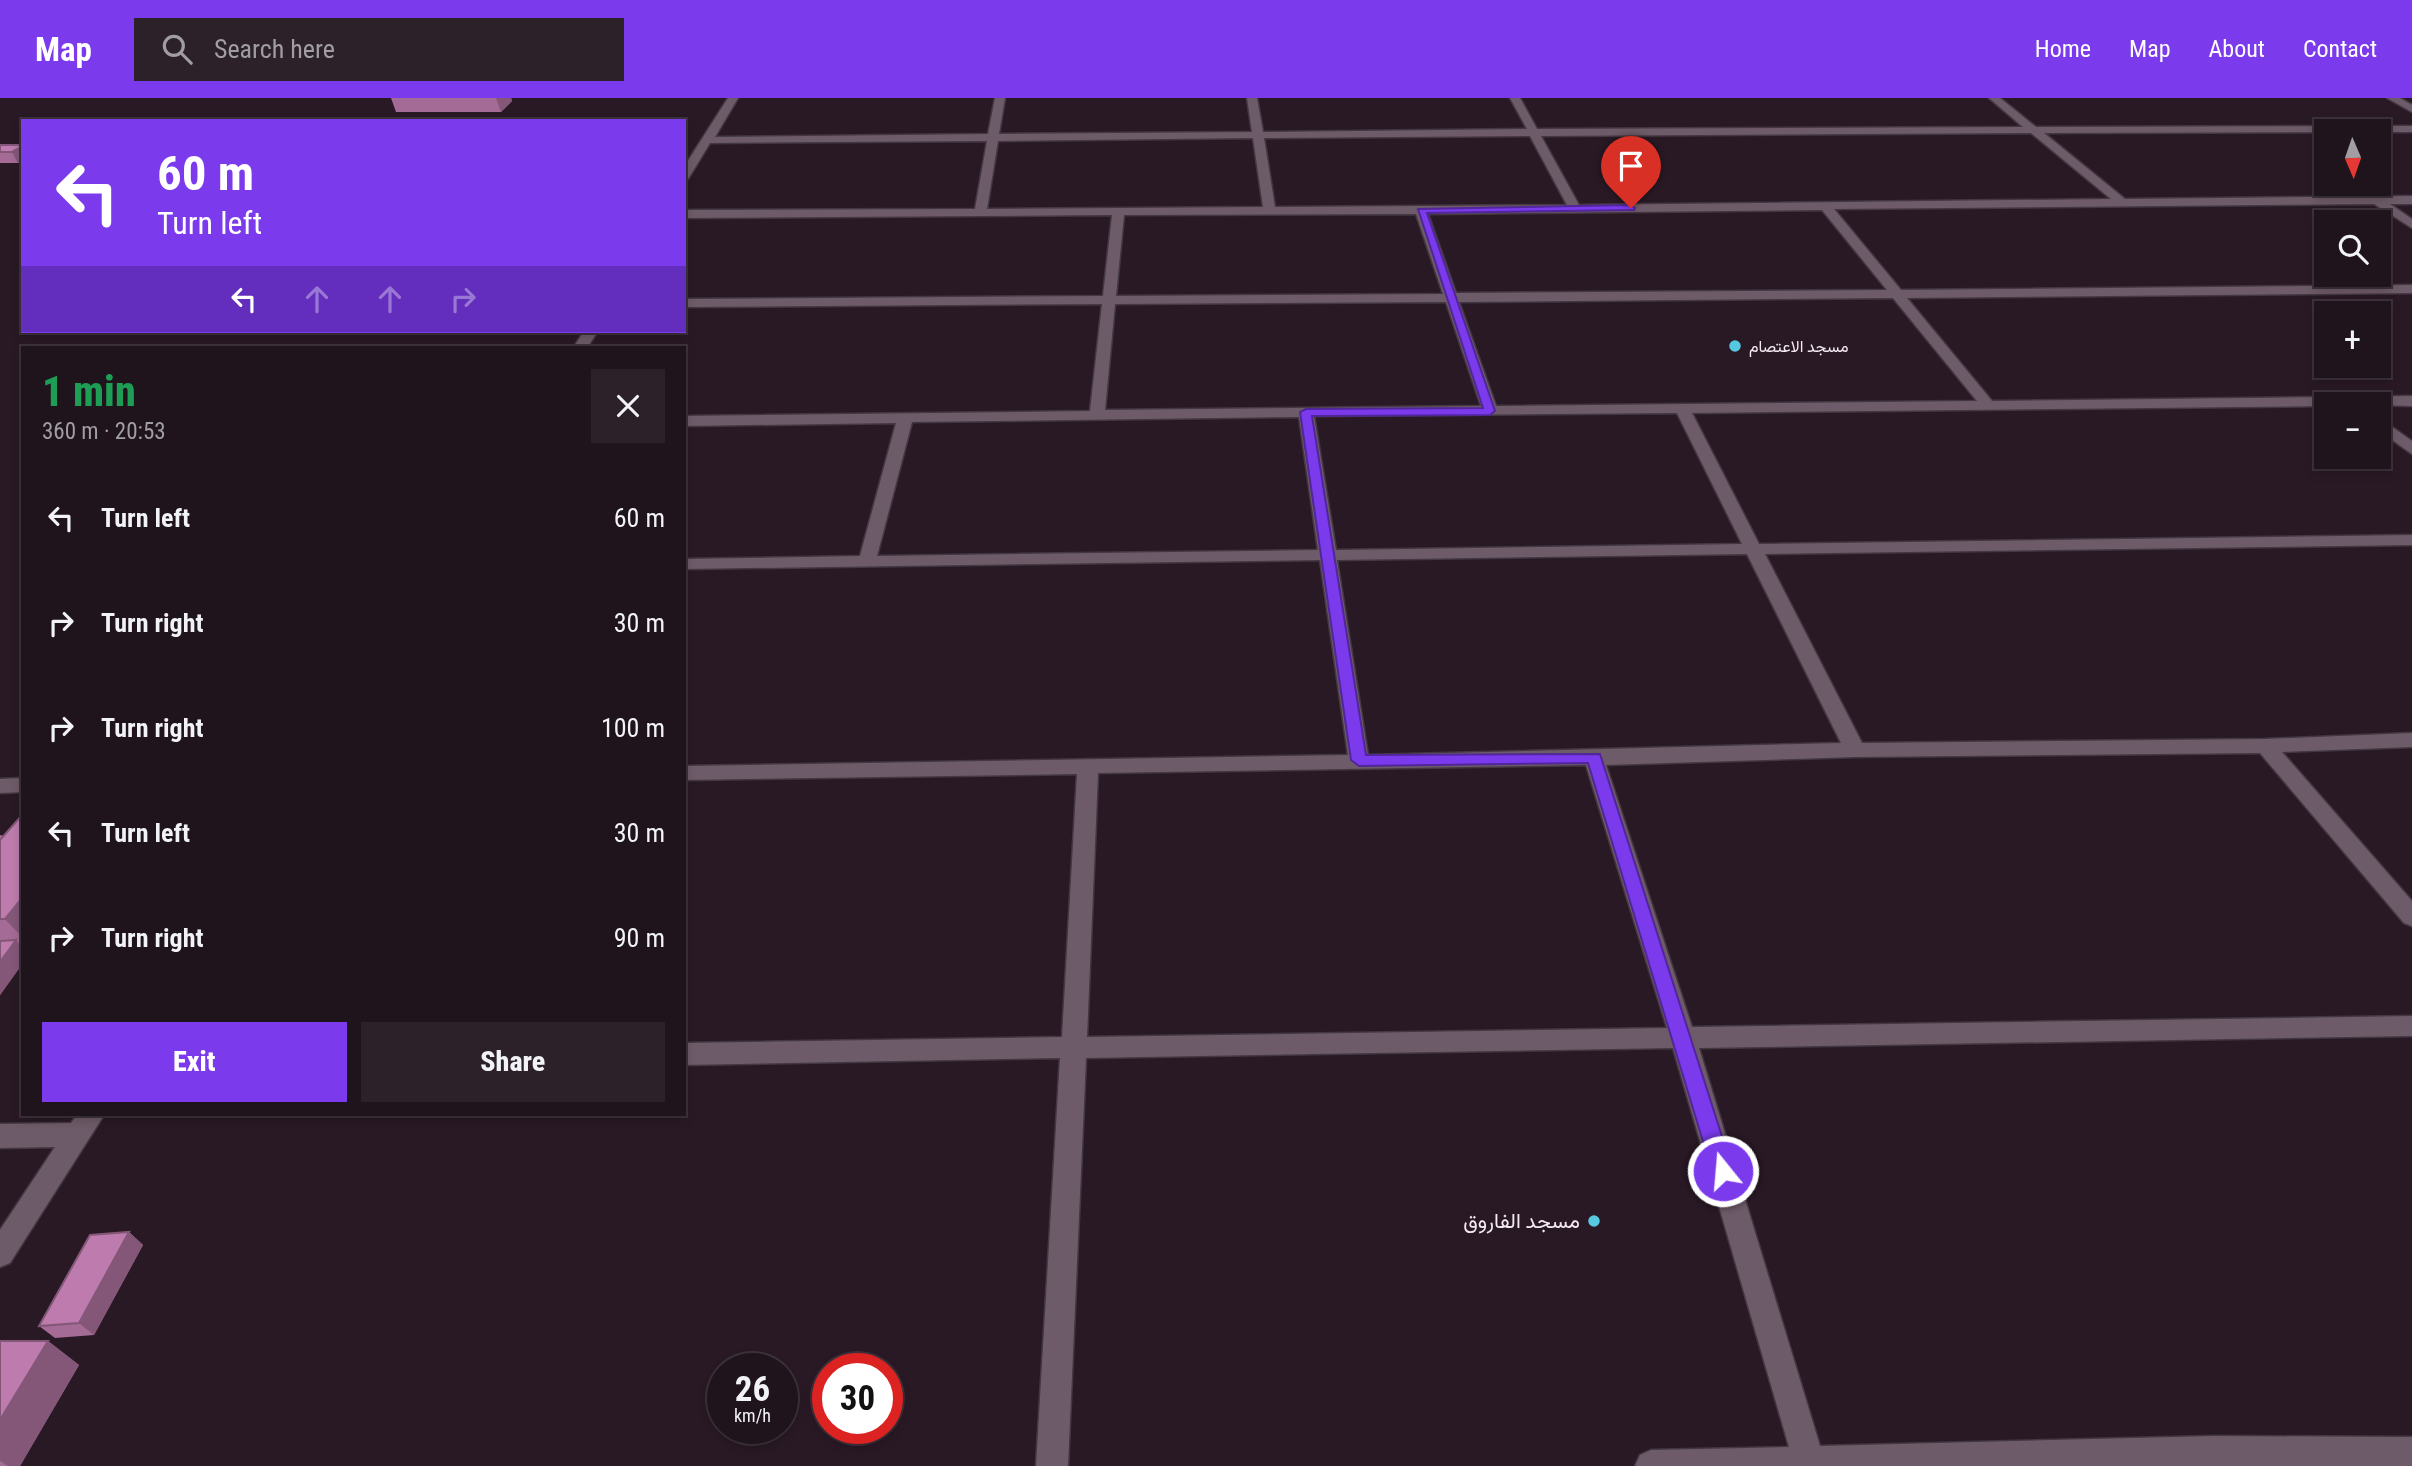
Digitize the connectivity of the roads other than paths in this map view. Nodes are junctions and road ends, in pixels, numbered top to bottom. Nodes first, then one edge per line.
1 (733, 98) edge
2 (1000, 98) edge
3 (1252, 98) edge
4 (1515, 98) edge
5 (1994, 98) edge
6 (2392, 98) edge
7 (2412, 109) edge
8 (2031, 129) junction
9 (2412, 129) edge
10 (1534, 132) junction
11 (1260, 135) junction
12 (992, 138) junction
13 (707, 140) junction
14 (686, 174) edge
15 (2376, 200) junction
16 (2412, 200) edge
17 (2120, 202) junction
18 (1825, 206) junction
19 (1575, 209) junction
20 (1421, 211) junction
21 (1118, 212) junction
22 (1270, 212) junction
23 (980, 213) junction
24 (686, 214) edge
25 (2412, 224) edge
26 (2412, 289) edge
27 (1898, 294) junction
28 (1451, 300) junction
29 (1108, 301) junction
30 (686, 303) edge
31 (2412, 401) edge
32 (2391, 402) edge
33 (2314, 403) edge
34 (1988, 405) junction
35 (1682, 408) junction
36 (1490, 411) junction
37 (1306, 412) junction
38 (1097, 416) junction
39 (905, 419) junction
40 (686, 421) edge
41 (2391, 432) edge
42 (2412, 449) edge
43 (2412, 540) edge
44 (1752, 548) junction
45 (1328, 556) junction
46 (867, 562) junction
47 (686, 564) edge
48 (2412, 740) edge
49 (2265, 746) junction
50 (1855, 750) junction
51 (1594, 758) junction
52 (1359, 760) junction
53 (1088, 765) junction
54 (686, 773) edge
55 (21, 785) edge
56 (0, 786) edge
57 (2412, 917) edge
58 (2412, 1026) edge
59 (1683, 1038) junction
60 (1075, 1046) junction
61 (686, 1054) edge
62 (84, 1125) edge
63 (0, 1136) edge
64 (0, 1254) edge
65 (2412, 1453) edge
66 (2216, 1459) edge
67 (1810, 1462) junction
68 (1052, 1466) edge
69 (1651, 1466) edge

1 - 13 street
2 - 12 street
3 - 11 street
4 - 10 street
5 - 8 street
6 - 7 street
8 - 9 street
8 - 10 street
8 - 17 street
10 - 11 street
10 - 19 street
11 - 12 street
11 - 22 street
12 - 13 street
12 - 23 street
13 - 14 street
15 - 16 street
15 - 17 street
15 - 25 street
17 - 18 street
18 - 19 street
18 - 27 street
19 - 20 street
20 - 22 street
20 - 28 street
21 - 22 street
21 - 23 street
21 - 29 street
23 - 24 street
26 - 27 street
27 - 28 street
27 - 34 street
28 - 29 street
28 - 36 street
29 - 30 street
29 - 38 street
31 - 32 street
33 - 34 street
34 - 35 street
35 - 36 street
35 - 44 street
36 - 37 street
37 - 38 street
37 - 45 street
38 - 39 street
39 - 40 street
39 - 46 street
41 - 42 street
43 - 44 street
44 - 45 street
44 - 50 street
45 - 46 street
45 - 52 street
46 - 47 street
48 - 49 street
49 - 50 street
49 - 57 street
50 - 51 street
51 - 52 street
51 - 59 street
52 - 53 street
53 - 54 street
53 - 60 street
55 - 56 street
58 - 59 street
59 - 60 street
59 - 67 street
60 - 61 street
60 - 68 street
62 - 63 street
62 - 64 street
65 - 66 street
66 - 67 street
67 - 69 street

